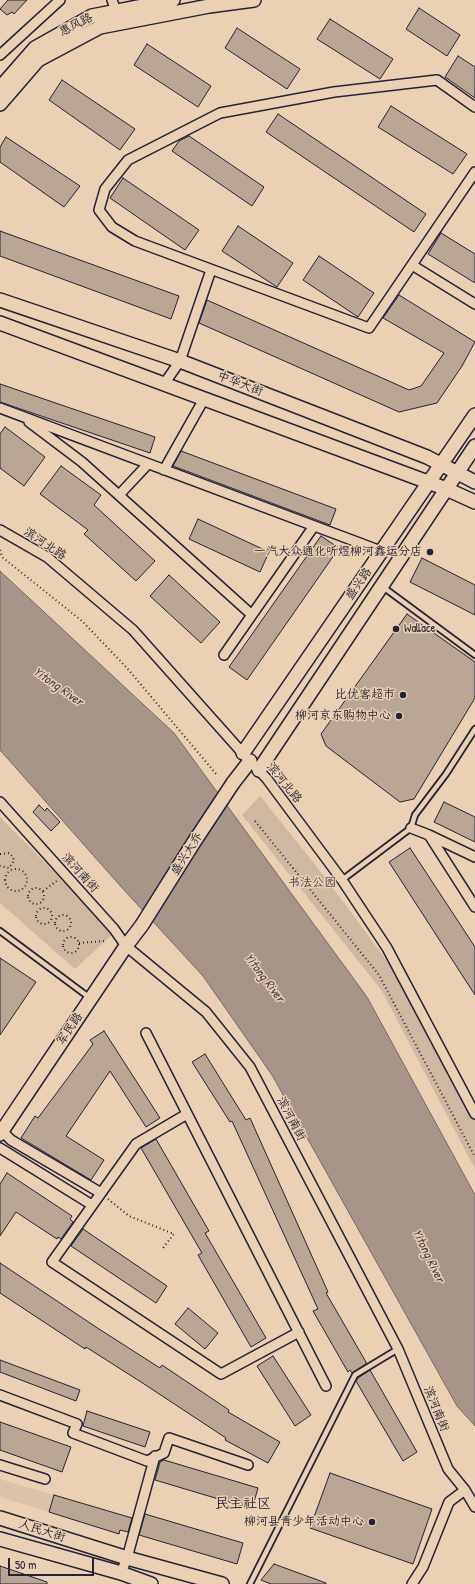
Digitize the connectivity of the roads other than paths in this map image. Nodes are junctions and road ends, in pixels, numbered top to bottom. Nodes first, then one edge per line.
1 (60, 0) edge
2 (173, 0) edge
3 (254, 0) edge
4 (114, 5) edge
5 (1, 50) edge
6 (0, 88) edge
7 (0, 104) edge
8 (475, 107) edge
9 (475, 172) edge
10 (412, 265) junction
11 (211, 270) junction
12 (0, 300) edge
13 (475, 304) edge
14 (0, 323) edge
15 (180, 361) junction
16 (164, 384) junction
17 (204, 398) junction
18 (0, 408) edge
19 (475, 415) edge
20 (20, 416) junction
21 (475, 446) edge
22 (148, 464) junction
23 (441, 465) junction
24 (164, 470) junction
25 (457, 472) junction
26 (429, 482) junction
27 (475, 482) edge
28 (446, 489) junction
29 (119, 495) junction
30 (475, 502) edge
31 (314, 526) junction
32 (0, 530) edge
33 (382, 551) junction
34 (381, 586) junction
35 (252, 615) junction
36 (224, 655) dead end
37 (475, 655) edge
38 (475, 730) edge
39 (251, 761) junction
40 (0, 802) edge
41 (411, 828) junction
42 (429, 835) junction
43 (475, 857) edge
44 (342, 880) junction
45 (475, 907) edge
46 (142, 925) joint
47 (0, 931) edge
48 (126, 946) junction
49 (91, 998) junction
50 (146, 1033) dead end
51 (187, 1114) junction
52 (475, 1114) edge
53 (1, 1133) edge
54 (0, 1148) edge
55 (101, 1193) junction
56 (92, 1206) junction
57 (299, 1332) junction
58 (398, 1349) junction
59 (326, 1386) dead end
60 (0, 1395) edge
61 (155, 1456) junction
62 (0, 1465) edge
63 (248, 1465) dead end
64 (45, 1479) dead end
65 (465, 1490) junction
66 (475, 1507) edge
67 (0, 1518) edge
68 (0, 1538) edge
69 (127, 1558) junction
70 (121, 1573) junction
71 (151, 1584) edge
72 (222, 1584) edge
73 (250, 1584) edge
74 (412, 1584) edge

1 - 5 street
2 - 4 street, 惠风路
3 - 7 street
4 - 6 street, 惠风路
8 - 11 street
9 - 10 street
10 - 11 street
10 - 13 street
11 - 15 street
12 - 15 street, 中华大街
14 - 16 street
15 - 16 street
15 - 23 street, 中华大街
16 - 17 street
17 - 24 street
17 - 26 street
18 - 20 street
19 - 23 street, 盛兴路
20 - 22 street
20 - 29 street
21 - 25 street, 盛兴路
22 - 24 street
22 - 29 street
23 - 25 street, 中华大街
23 - 26 street, 盛兴路
24 - 31 street
25 - 27 street, 中华大街
25 - 28 street, 盛兴路
26 - 28 street
26 - 33 street, 盛兴路
28 - 30 street
28 - 34 street, 盛兴路
29 - 35 street
31 - 33 street
31 - 35 street
32 - 39 street, 滨河北路
33 - 39 street, 盛兴路
34 - 37 lane
34 - 39 street, 盛兴路
35 - 36 street
38 - 41 lane
39 - 44 street, 滨河北路
39 - 46 street, 盛兴大乔, bridge
40 - 48 street, 滨河南街
41 - 42 street
41 - 44 lane
42 - 43 street
42 - 45 street
44 - 52 street, 滨河北路
46 - 48 street, 军民路
47 - 49 lane
48 - 49 street, 军民路
48 - 58 street, 滨河南街
49 - 53 street, 军民路
50 - 51 street
51 - 55 street
51 - 57 street
53 - 55 street
54 - 56 street
55 - 56 street
56 - 57 street
57 - 59 street
58 - 65 street, 滨河南街
58 - 73 lane
60 - 61 street
61 - 63 street
61 - 69 street
62 - 64 street
65 - 66 street, 滨河南街
65 - 74 street
67 - 69 street, 人民大街
68 - 70 street, 人民大街
69 - 70 street
69 - 72 street, 人民大街
70 - 71 street, 人民大街

